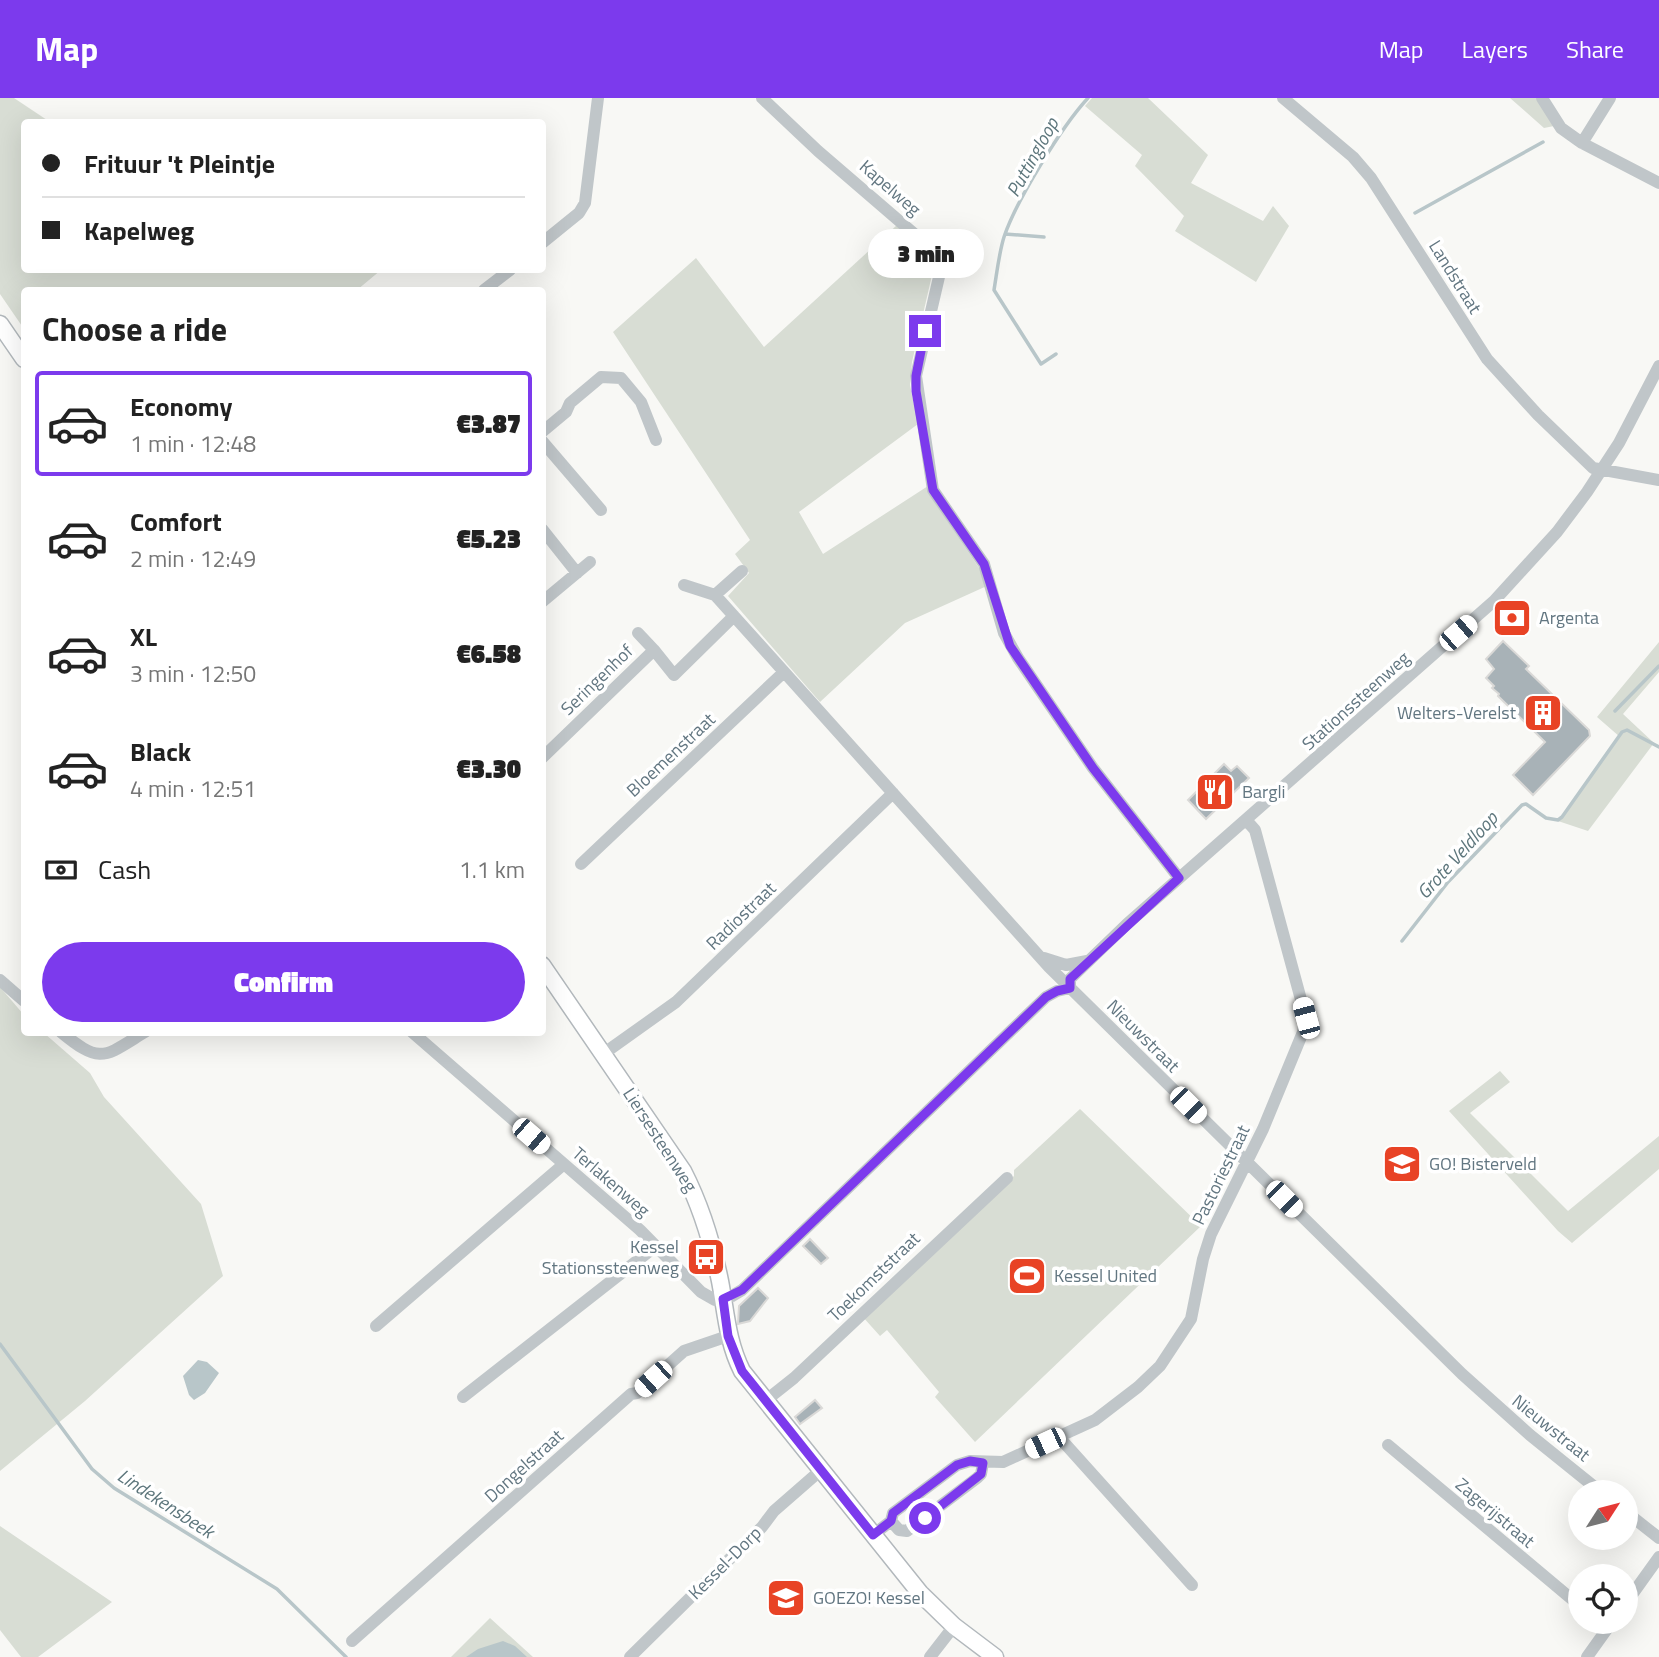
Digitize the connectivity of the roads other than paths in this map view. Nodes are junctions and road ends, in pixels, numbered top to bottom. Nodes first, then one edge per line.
1 (598, 98) edge
2 (762, 98) edge
3 (1283, 98) edge
4 (1542, 98) edge
5 (1610, 98) edge
6 (1582, 143) junction
7 (1659, 183) edge
8 (546, 240) edge
9 (506, 273) edge
10 (488, 287) edge
11 (0, 324) edge
12 (21, 355) edge
13 (1659, 366) edge
14 (546, 429) edge
15 (656, 440) dead end
16 (546, 446) edge
17 (1601, 470) junction
18 (1659, 480) edge
19 (601, 510) dead end
20 (546, 534) edge
21 (590, 562) dead end
22 (742, 571) dead end
23 (577, 573) junction
24 (684, 585) dead end
25 (715, 596) junction
26 (546, 599) edge
27 (734, 616) junction
28 (638, 633) dead end
29 (654, 650) junction
30 (784, 672) junction
31 (546, 754) edge
32 (893, 793) junction
33 (1247, 821) junction
34 (581, 864) dead end
35 (1179, 878) junction
36 (1040, 955) junction
37 (1087, 961) junction
38 (546, 971) edge
39 (0, 980) edge
40 (1070, 988) junction
41 (21, 998) edge
42 (66, 1036) edge
43 (138, 1036) edge
44 (417, 1036) edge
45 (603, 1054) junction
46 (1247, 1163) junction
47 (564, 1164) junction
48 (1007, 1178) dead end
49 (656, 1245) junction
50 (723, 1299) junction
51 (376, 1326) dead end
52 (728, 1336) junction
53 (463, 1397) dead end
54 (765, 1401) junction
55 (1059, 1437) junction
56 (1388, 1445) dead end
57 (983, 1463) junction
58 (821, 1470) junction
59 (1586, 1480) edge
60 (891, 1521) junction
61 (1638, 1521) edge
62 (873, 1535) junction
63 (1659, 1538) edge
64 (1659, 1557) edge
65 (1192, 1586) dead end
66 (1638, 1586) edge
67 (1568, 1596) edge
68 (954, 1626) junction
69 (1600, 1634) edge
70 (352, 1641) dead end
71 (630, 1657) edge
72 (930, 1657) edge
73 (995, 1657) edge
74 (1587, 1657) edge

1 - 8 street
2 - 35 street, Kapelweg
3 - 17 street, Landstraat
4 - 6 street
5 - 6 street
6 - 7 street
9 - 10 street
11 - 12 main road
13 - 17 street, Stationssteenweg
14 - 15 street
16 - 19 street
17 - 18 street
17 - 33 street, Stationssteenweg
20 - 23 street
21 - 23 street
22 - 25 street
23 - 26 street
24 - 25 street
25 - 27 street
27 - 29 street, Seringenhof
27 - 30 street, Nieuwstraat
28 - 29 street
29 - 31 street, Seringenhof
30 - 32 street, Nieuwstraat
30 - 34 street, Bloemenstraat
32 - 36 street, Nieuwstraat
32 - 45 street, Radiostraat
33 - 35 street, Stationssteenweg
33 - 46 street, Pastoriestraat
35 - 37 street, Stationssteenweg
36 - 37 street
36 - 40 street, Nieuwstraat
37 - 40 street, Stationssteenweg
38 - 45 main road, Liersesteenweg
39 - 41 street
40 - 46 street, Nieuwstraat
40 - 50 street
42 - 43 street
44 - 47 street, Terlakenweg
45 - 50 main road, Liersesteenweg
46 - 55 street, Pastoriestraat
46 - 59 street, Nieuwstraat
47 - 49 street, Terlakenweg
47 - 51 street
48 - 54 street, Toekomststraat
49 - 50 street, Terlakenweg
49 - 53 street
50 - 52 main road, Liersesteenweg
52 - 54 main road
52 - 70 street, Dongelstraat
54 - 58 main road
55 - 57 street, Pastoriestraat
55 - 65 street
56 - 67 street, Zagerijstraat
57 - 60 street
57 - 60 street
58 - 62 main road
58 - 71 street, Kessel-Dorp
60 - 62 street
61 - 63 street
62 - 68 main road
64 - 66 street
68 - 72 street
68 - 73 main road
69 - 74 street

